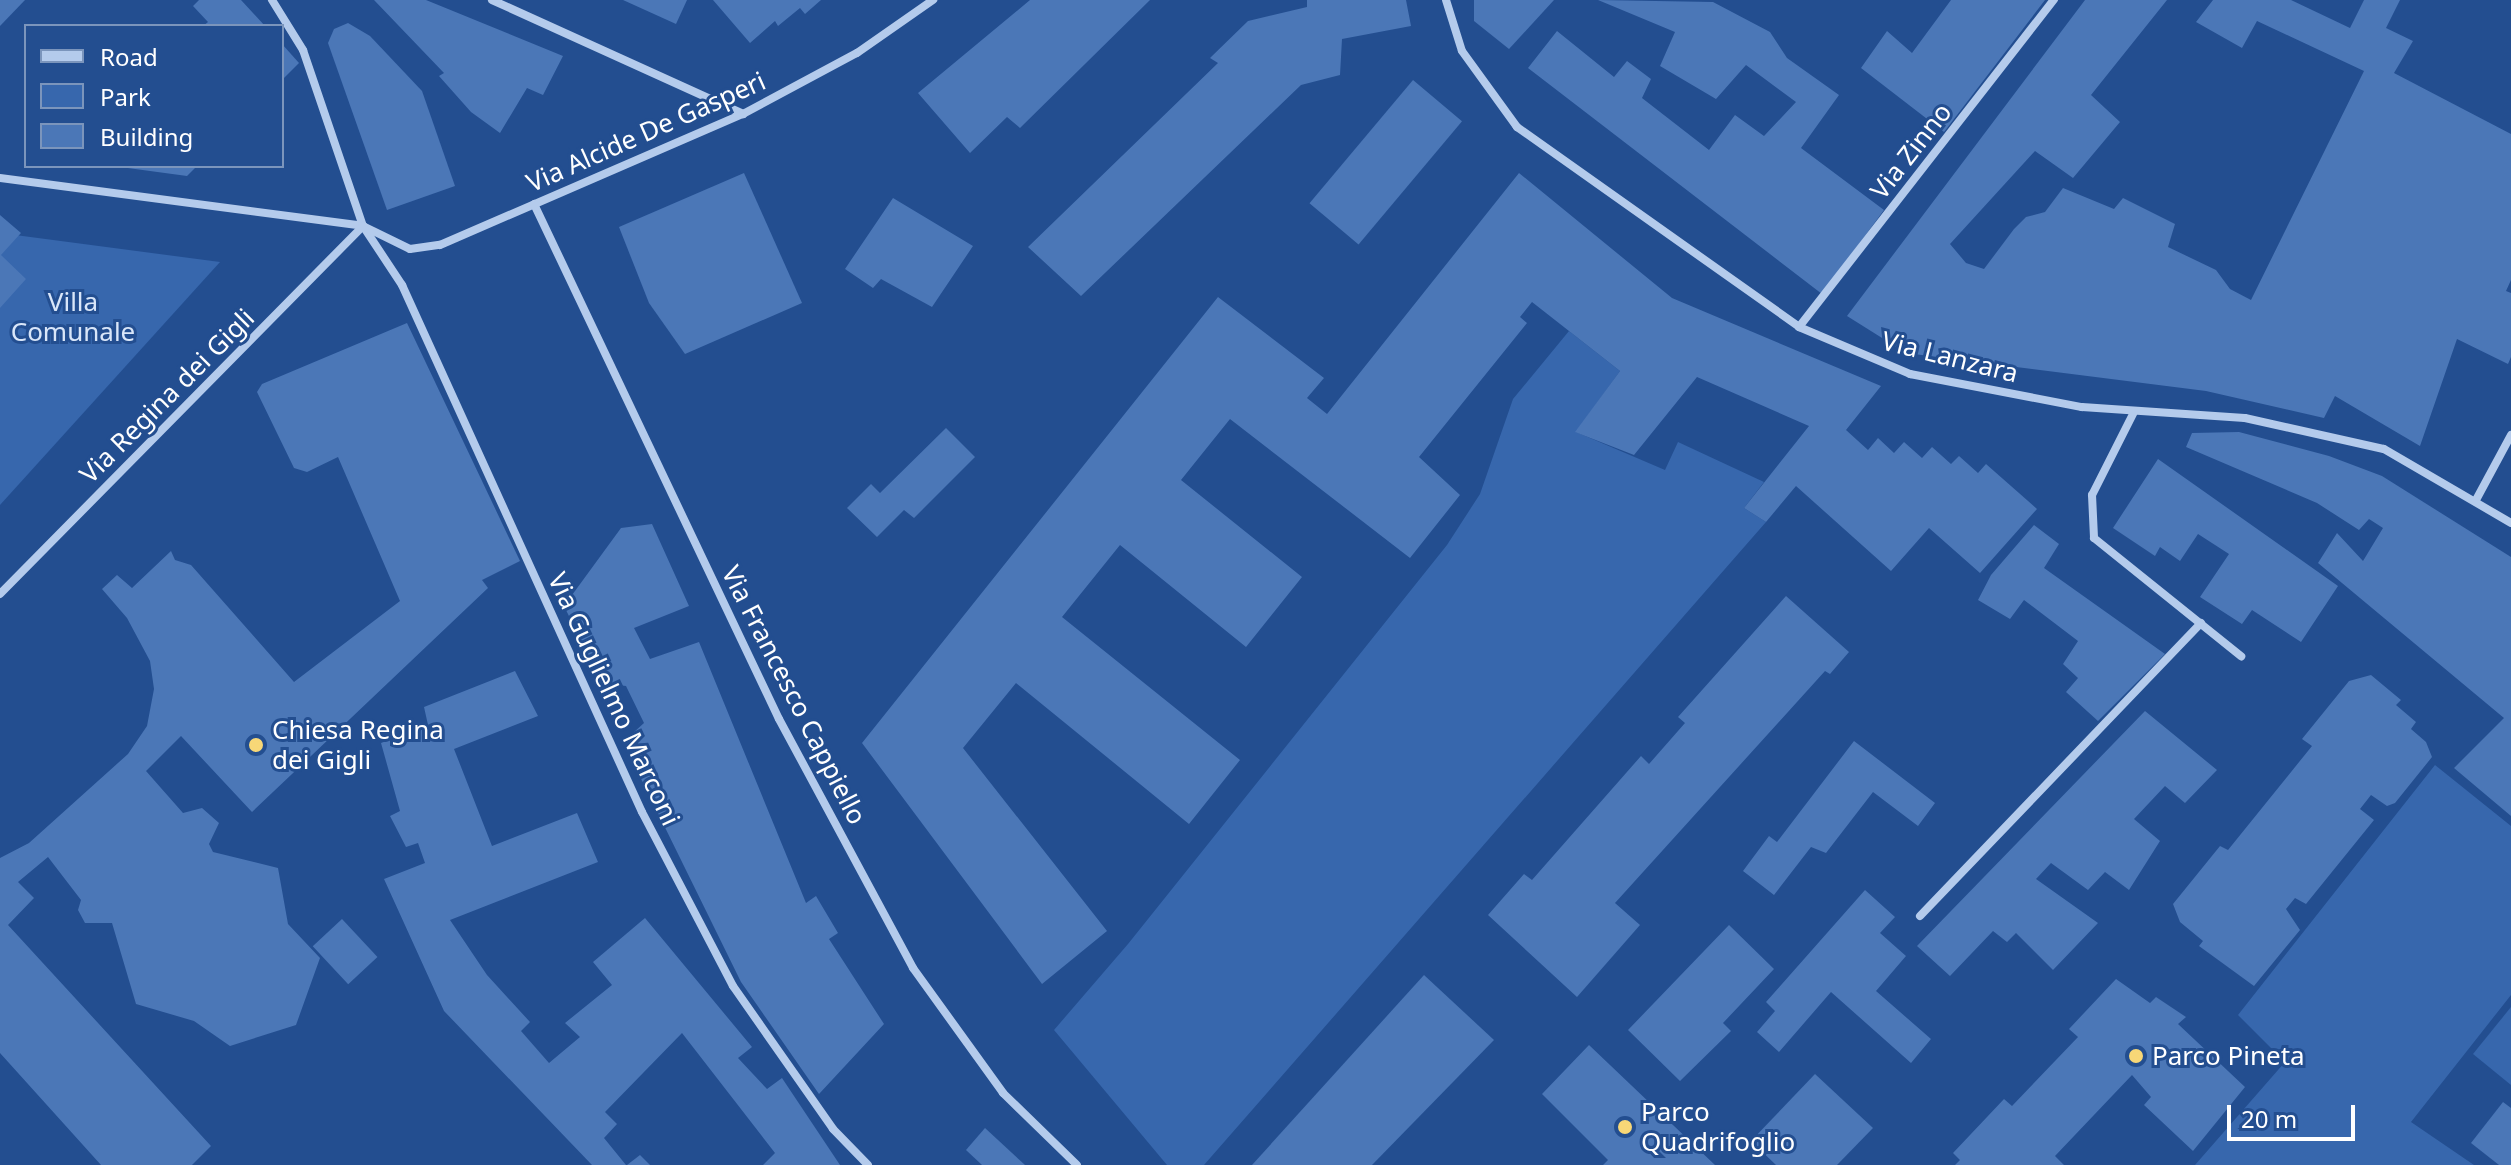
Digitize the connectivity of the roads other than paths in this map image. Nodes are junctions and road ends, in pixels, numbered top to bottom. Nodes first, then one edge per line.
1 (272, 0) edge
2 (492, 0) edge
3 (932, 0) edge
4 (1446, 0) edge
5 (2054, 0) edge
6 (743, 114) junction
7 (0, 178) edge
8 (534, 204) junction
9 (363, 226) junction
10 (1799, 327) junction
11 (2134, 412) junction
12 (2511, 435) edge
13 (2476, 500) junction
14 (2511, 523) edge
15 (0, 594) edge
16 (2201, 623) junction
17 (2241, 656) dead end
18 (1920, 916) dead end
19 (862, 1163) edge
20 (1077, 1165) edge

1 - 9 street, Via Guglielmo Marconi
2 - 6 street
3 - 6 street, Via Alcide De Gasperi
4 - 10 street, Via Lanzara
5 - 10 street, Via Zinno
6 - 8 street, Via Alcide De Gasperi
7 - 9 street, Via Alcide De Gasperi
8 - 9 street, Via Alcide De Gasperi
8 - 20 street, Via Francesco Cappiello
9 - 15 street, Via Regina dei Gigli
9 - 19 street, Via Guglielmo Marconi
10 - 11 street, Via Lanzara
11 - 13 street, Via Lanzara
11 - 16 street
12 - 13 street
13 - 14 street, Via Lanzara
16 - 17 street
16 - 18 street

